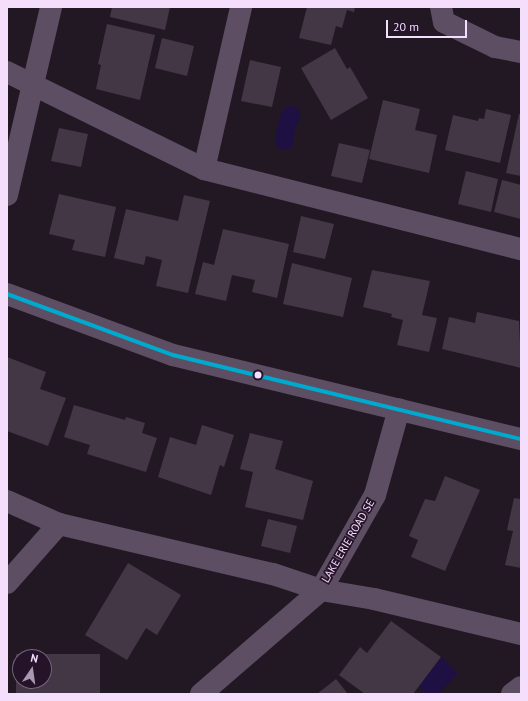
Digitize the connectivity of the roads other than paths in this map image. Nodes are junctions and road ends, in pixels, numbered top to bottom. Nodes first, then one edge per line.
1 (51, 7) edge
2 (241, 7) edge
3 (441, 7) edge
4 (521, 52) edge
5 (7, 72) edge
6 (32, 85) junction
7 (204, 169) junction
8 (7, 195) edge
9 (521, 249) edge
10 (7, 294) edge
11 (399, 409) junction
12 (521, 439) edge
13 (7, 501) edge
14 (59, 524) junction
15 (7, 583) edge
16 (321, 590) junction
17 (521, 634) edge
18 (521, 687) edge
19 (201, 694) edge
20 (512, 694) edge

1 - 6 street
2 - 7 street
3 - 4 street
5 - 6 street
6 - 7 street
6 - 8 street
7 - 9 street
10 - 11 street
11 - 12 street
11 - 16 street, LAKE ERIE ROAD SE
13 - 14 street
14 - 15 street
14 - 16 street
16 - 17 street
16 - 19 street, LAKE ERIE ROAD SE
18 - 20 street

